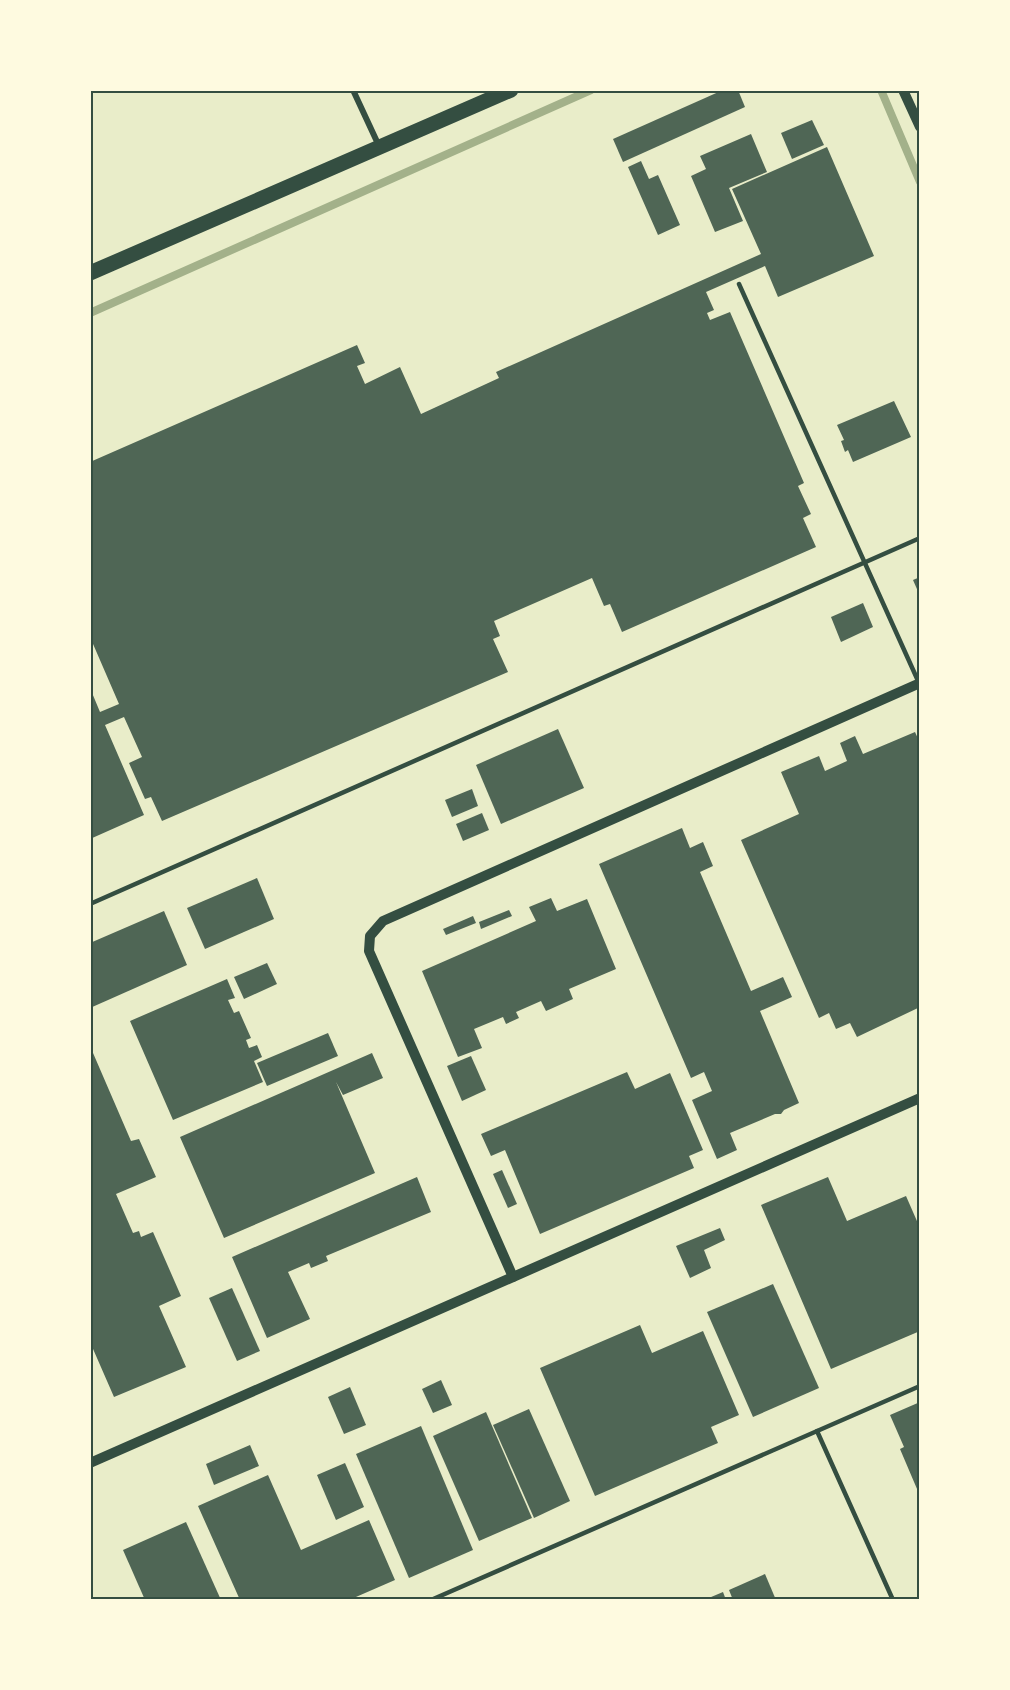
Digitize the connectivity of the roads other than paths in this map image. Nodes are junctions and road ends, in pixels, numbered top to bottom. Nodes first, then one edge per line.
1 (353, 90) edge
2 (511, 90) edge
3 (903, 90) edge
4 (920, 128) edge
5 (379, 147) junction
6 (90, 273) edge
7 (739, 284) dead end
8 (920, 538) edge
9 (865, 562) junction
10 (919, 683) edge
11 (90, 903) edge
12 (920, 1098) edge
13 (513, 1277) junction
14 (920, 1386) edge
15 (817, 1431) junction
16 (90, 1463) edge
17 (431, 1600) edge
18 (893, 1600) edge

1 - 5 street
2 - 5 main road
3 - 4 street
5 - 6 main road
7 - 9 lane
8 - 9 lane
9 - 10 lane
9 - 11 lane
10 - 13 street
12 - 13 street
13 - 16 street
14 - 15 lane
15 - 17 lane
15 - 18 lane

